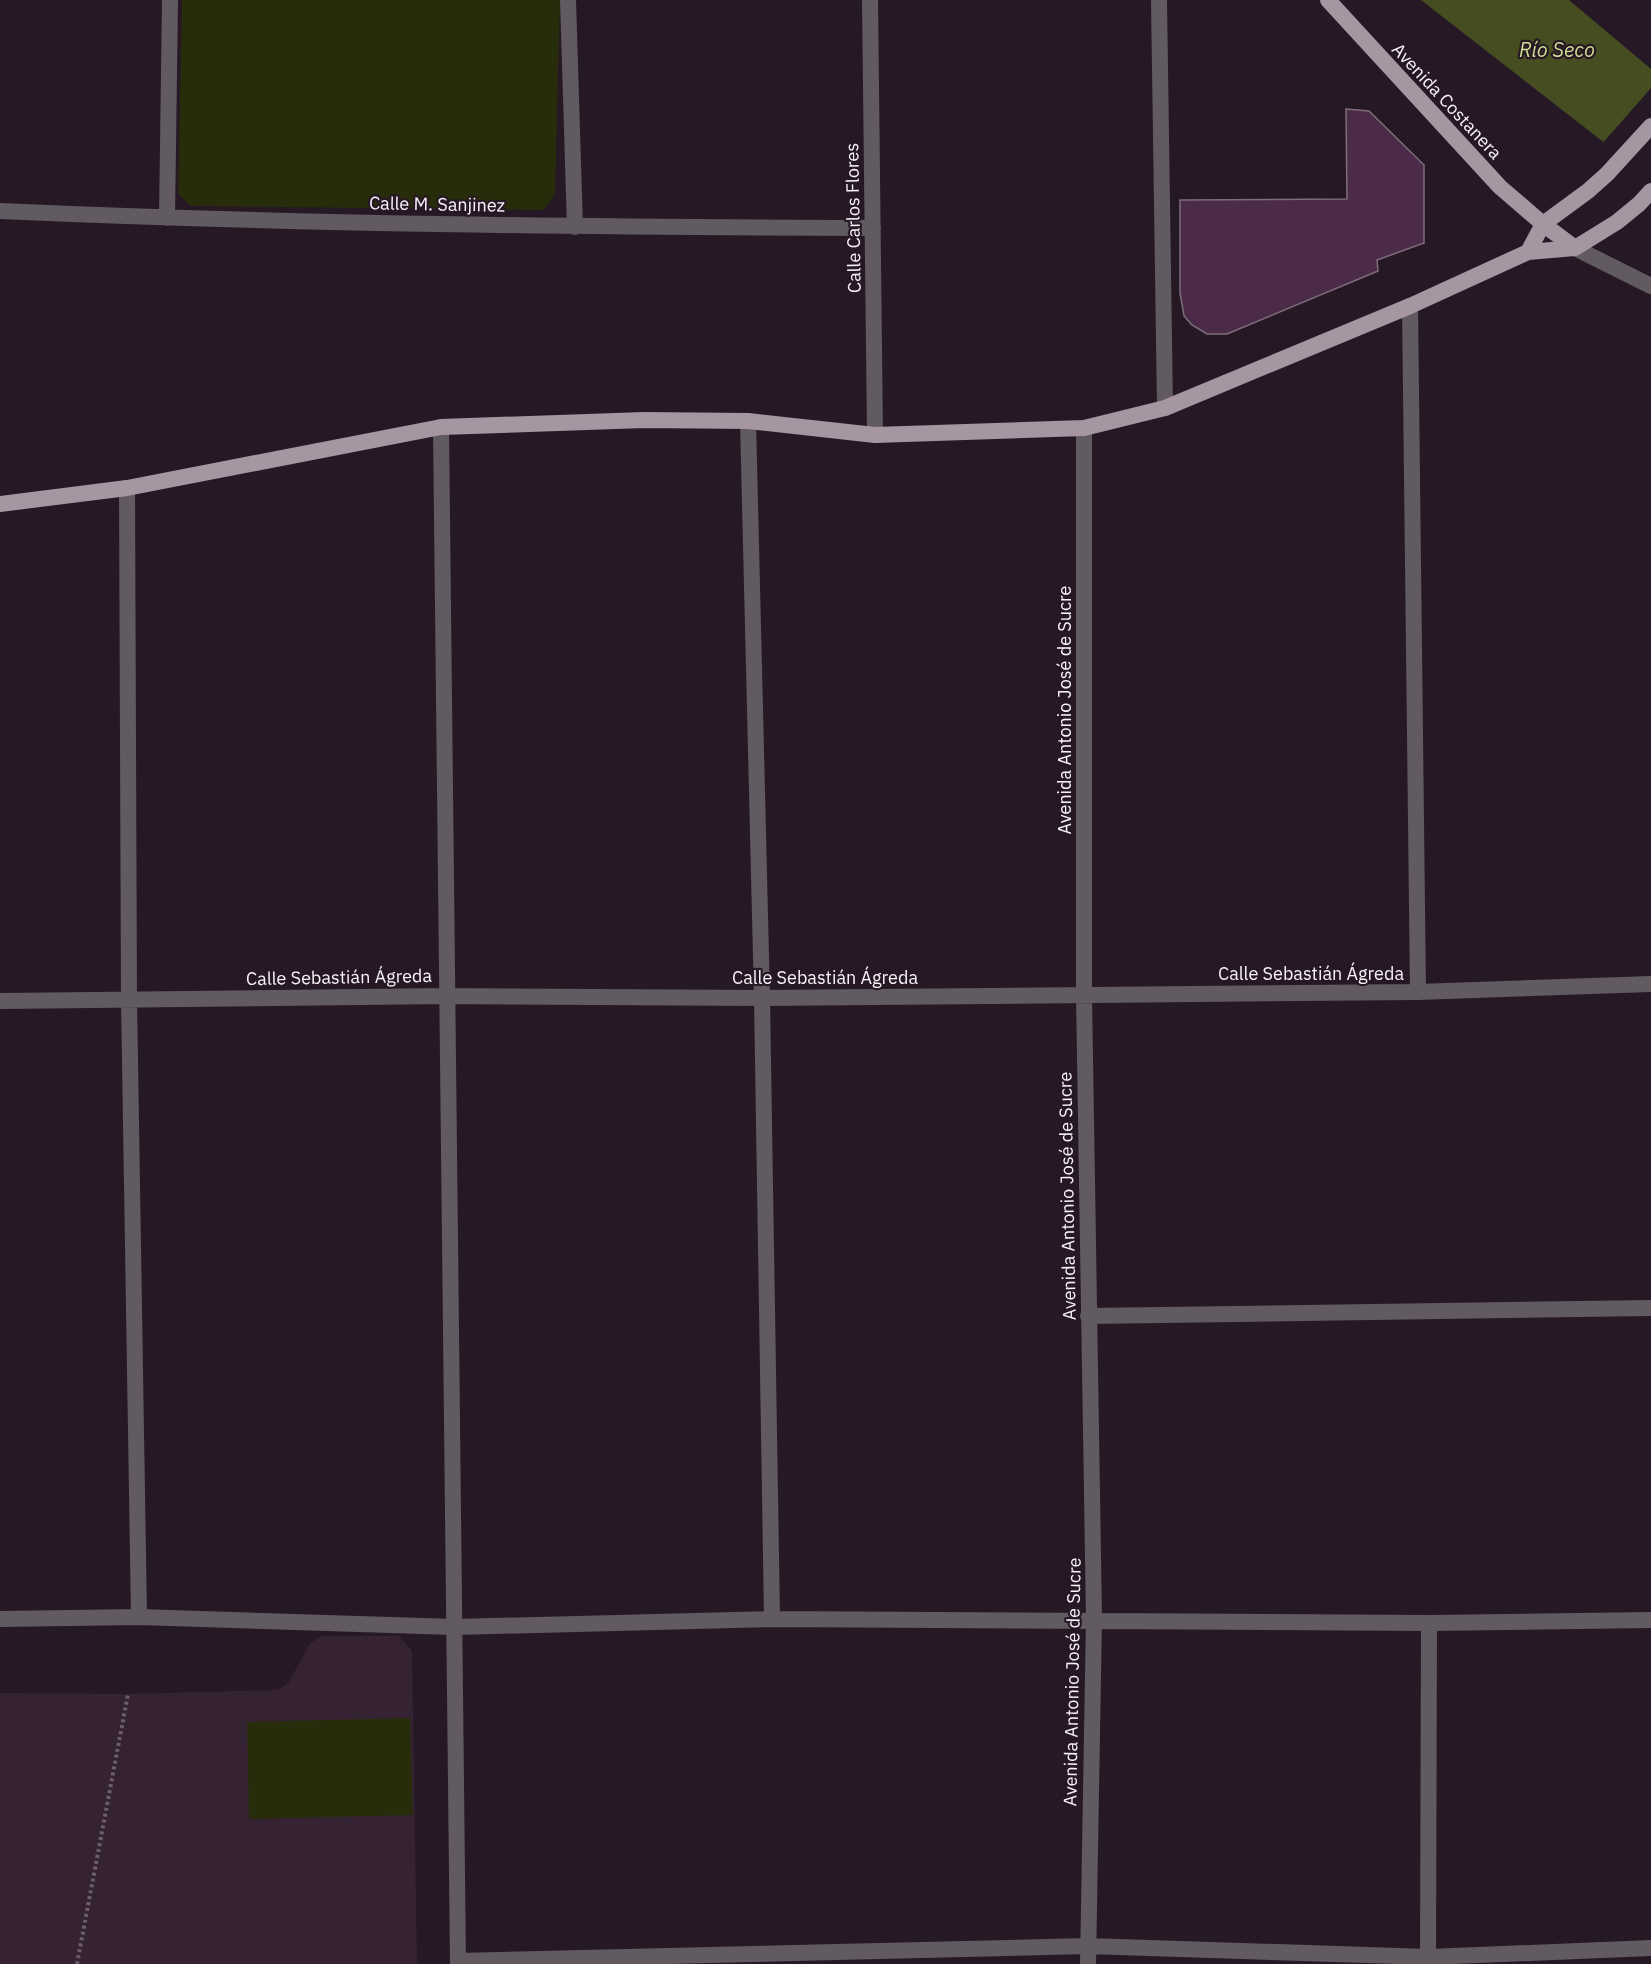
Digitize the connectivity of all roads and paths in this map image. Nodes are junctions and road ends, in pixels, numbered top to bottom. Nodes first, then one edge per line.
1 (170, 0) edge
2 (568, 0) edge
3 (870, 0) edge
4 (1159, 0) edge
5 (1328, 0) edge
6 (1651, 126) edge
7 (1651, 191) edge
8 (0, 211) edge
9 (167, 218) junction
10 (1543, 224) junction
11 (575, 227) junction
12 (873, 228) junction
13 (1575, 248) junction
14 (1528, 252) junction
15 (1651, 286) edge
16 (1410, 306) junction
17 (1165, 408) junction
18 (748, 421) junction
19 (441, 427) junction
20 (1084, 428) junction
21 (875, 435) junction
22 (127, 488) junction
23 (0, 504) edge
24 (1651, 984) edge
25 (1418, 992) junction
26 (1084, 994) junction
27 (447, 996) junction
28 (762, 998) junction
29 (129, 999) junction
30 (0, 1001) edge
31 (1651, 1308) edge
32 (1088, 1316) junction
33 (139, 1617) junction
34 (0, 1619) edge
35 (772, 1619) junction
36 (1094, 1619) junction
37 (1651, 1620) edge
38 (1429, 1623) junction
39 (455, 1627) junction
40 (128, 1694) dead end
41 (1088, 1946) junction
42 (1651, 1948) edge
43 (1577, 1957) edge
44 (1428, 1960) edge
45 (458, 1962) edge
46 (77, 1964) edge
47 (1088, 1964) edge

1 - 9 street
2 - 11 street
3 - 12 street, Calle Carlos Flores
4 - 17 street
5 - 10 main road, Avenida Costanera
6 - 10 main road
7 - 13 main road
8 - 9 street, Calle M. Sanjinez
9 - 11 street, Calle M. Sanjinez
10 - 13 main road, Avenida Costanera
10 - 14 main road
11 - 12 street, Calle M. Sanjinez
12 - 21 street, Calle Carlos Flores
13 - 14 main road
13 - 15 street
14 - 16 main road
16 - 17 main road
16 - 25 street
17 - 20 main road
18 - 19 main road
18 - 21 main road
18 - 28 street
19 - 22 main road
19 - 27 street
20 - 21 main road
20 - 26 street, Avenida Antonio José de Sucre
22 - 23 main road
22 - 29 street
24 - 25 street, Calle Sebastián Ágreda
25 - 26 street, Calle Sebastián Ágreda
26 - 28 street, Calle Sebastián Ágreda
26 - 32 street, Avenida Antonio José de Sucre
27 - 28 street, Calle Sebastián Ágreda
27 - 29 street, Calle Sebastián Ágreda
27 - 39 street
28 - 35 street
29 - 30 street, Calle Sebastián Ágreda
29 - 33 street
31 - 32 street
32 - 36 street, Avenida Antonio José de Sucre
33 - 34 street
33 - 39 street
35 - 36 street
35 - 39 street
36 - 38 street
36 - 41 street, Avenida Antonio José de Sucre
37 - 38 street
38 - 44 street
39 - 45 street
40 - 46 path
41 - 44 street
41 - 45 street
41 - 47 street, Avenida Antonio José de Sucre
42 - 43 street
43 - 44 street

